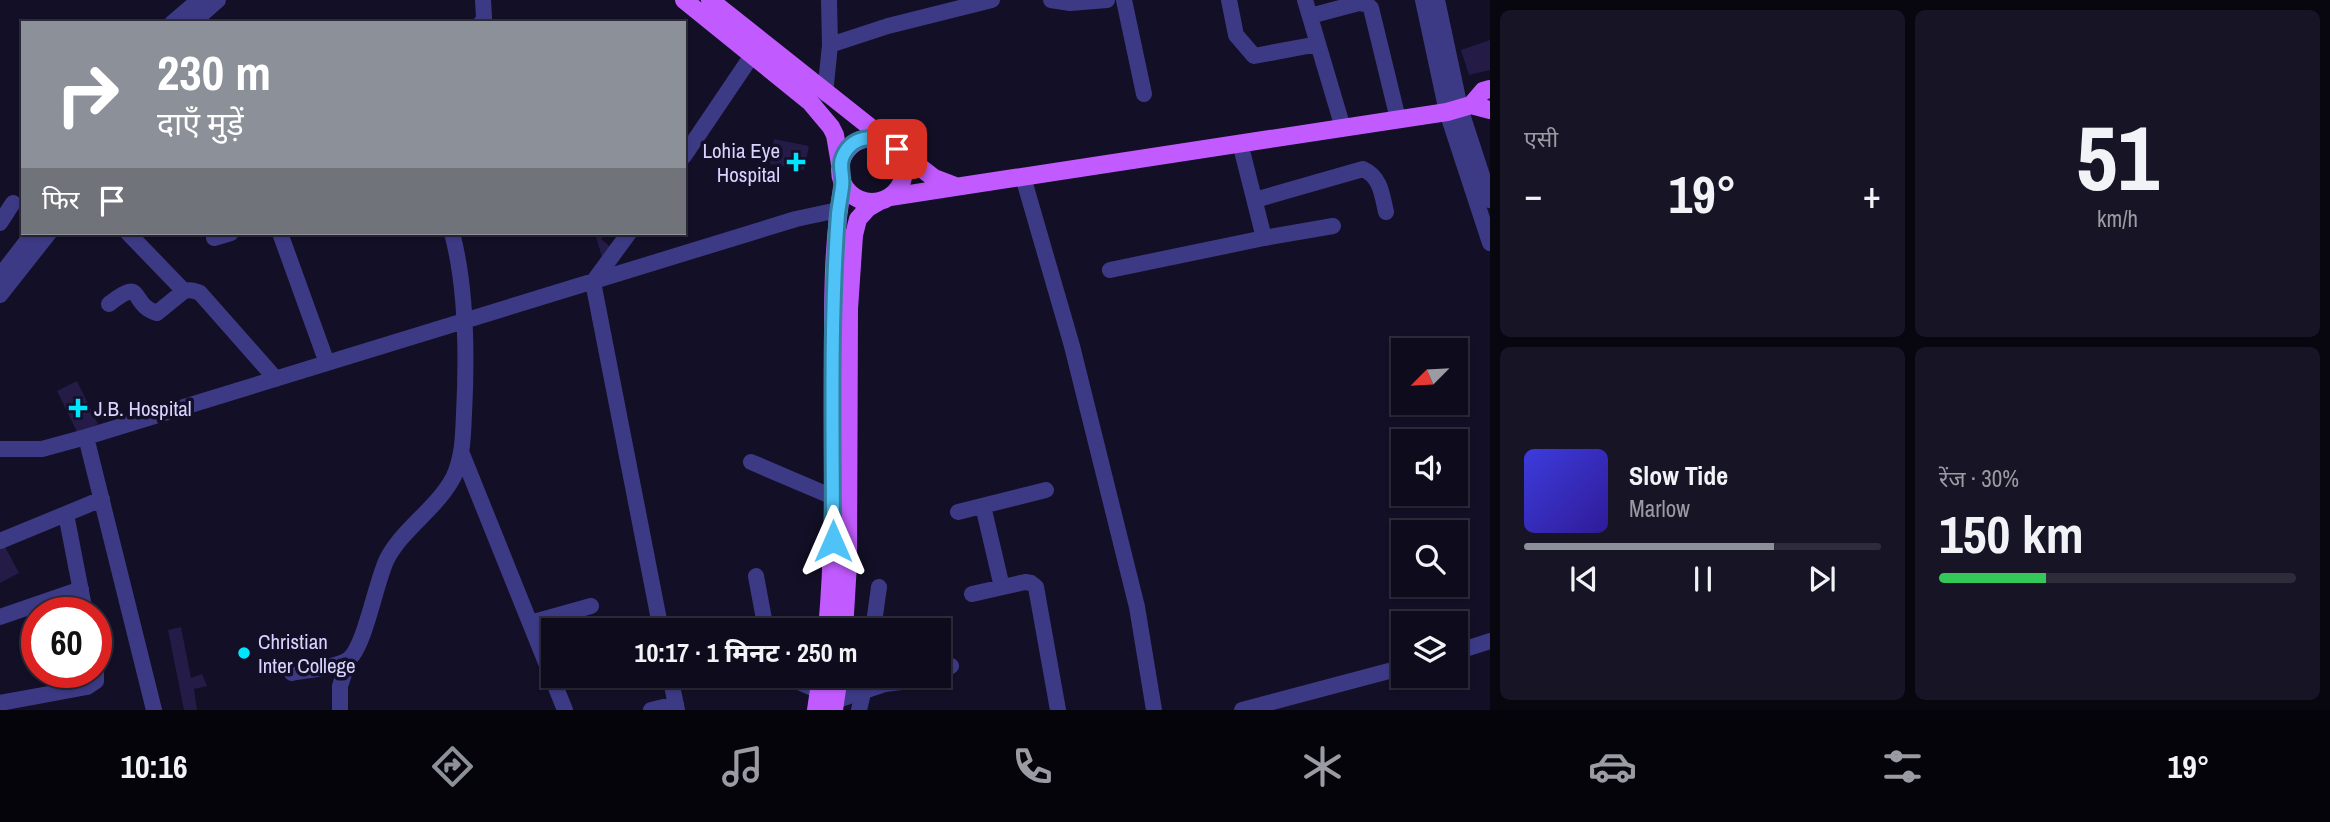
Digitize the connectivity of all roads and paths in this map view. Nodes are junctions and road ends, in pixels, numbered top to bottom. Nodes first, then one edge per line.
1 (199, 0) edge
2 (218, 0) edge
3 (483, 0) edge
4 (684, 0) edge
5 (710, 0) edge
6 (829, 0) edge
7 (992, 0) edge
8 (1051, 0) edge
9 (1107, 0) edge
10 (1125, 0) edge
11 (1229, 0) edge
12 (1423, 0) edge
13 (1437, 0) edge
14 (1308, 8) edge
15 (174, 21) edge
16 (194, 21) edge
17 (482, 21) edge
18 (763, 40) junction
19 (1318, 44) junction
20 (830, 45) junction
21 (752, 55) junction
22 (1490, 89) edge
23 (825, 94) junction
24 (1144, 94) dead end
25 (1459, 109) junction
26 (1490, 110) edge
27 (1398, 119) junction
28 (1343, 128) junction
29 (1240, 144) junction
30 (893, 146) junction
31 (686, 153) edge
32 (840, 164) junction
33 (1023, 177) junction
34 (843, 184) junction
35 (956, 186) junction
36 (885, 199) junction
37 (1255, 200) junction
38 (1490, 200) edge
39 (12, 203) edge
40 (838, 210) junction
41 (1386, 212) dead end
42 (0, 223) edge
43 (1333, 226) dead end
44 (31, 235) edge
45 (47, 235) edge
46 (130, 235) edge
47 (224, 235) edge
48 (281, 235) edge
49 (453, 235) edge
50 (628, 235) edge
51 (214, 238) dead end
52 (1264, 238) junction
53 (1490, 243) edge
54 (1110, 270) dead end
55 (0, 276) edge
56 (593, 282) junction
57 (184, 291) junction
58 (0, 295) edge
59 (109, 304) dead end
60 (464, 320) junction
61 (327, 363) junction
62 (276, 379) junction
63 (86, 438) junction
64 (0, 449) edge
65 (462, 454) junction
66 (751, 462) dead end
67 (1046, 490) dead end
68 (833, 497) junction
69 (102, 499) junction
70 (983, 506) junction
71 (958, 512) dead end
72 (66, 514) junction
73 (0, 541) edge
74 (756, 576) dead end
75 (879, 587) dead end
76 (1002, 587) junction
77 (81, 589) junction
78 (972, 594) dead end
79 (82, 597) edge
80 (591, 606) dead end
81 (0, 617) edge
82 (659, 618) edge
83 (764, 618) edge
84 (828, 618) edge
85 (845, 618) edge
86 (875, 618) edge
87 (530, 623) junction
88 (1490, 641) edge
89 (1468, 648) edge
90 (349, 659) junction
91 (1391, 670) edge
92 (292, 673) dead end
93 (82, 688) edge
94 (672, 688) edge
95 (819, 688) edge
96 (837, 688) edge
97 (859, 688) edge
98 (865, 688) edge
99 (0, 703) edge
100 (835, 706) edge
101 (676, 707) edge
102 (154, 710) edge
103 (340, 710) edge
104 (565, 710) edge
105 (651, 710) edge
106 (816, 710) edge
107 (859, 710) edge
108 (1058, 710) edge
109 (1154, 710) edge
110 (1242, 710) edge

1 - 15 street
2 - 16 street
3 - 17 street
4 - 21 main road
5 - 18 main road
6 - 20 street
7 - 20 street
8 - 9 street
10 - 24 street
11 - 19 street
12 - 25 street
13 - 25 street
14 - 19 street
14 - 27 street
18 - 21 street
18 - 23 main road
19 - 28 street
20 - 23 street
21 - 31 street
21 - 32 main road
22 - 25 main road
23 - 30 main road
25 - 26 main road
25 - 27 main road
25 - 38 street
25 - 53 street
27 - 28 main road
28 - 29 main road
29 - 33 main road
29 - 37 street
30 - 32 main road
30 - 35 main road
30 - 36 main road
32 - 34 main road
33 - 35 main road
33 - 109 street
34 - 36 main road
34 - 40 main road
35 - 36 main road
36 - 85 main road
37 - 41 street
37 - 52 street
39 - 42 street
40 - 56 street
40 - 68 main road
43 - 52 street
44 - 55 street
45 - 58 street
46 - 57 street
47 - 51 street
48 - 61 street
49 - 60 street
50 - 56 street
52 - 54 street
56 - 60 street
56 - 82 street
57 - 59 street
57 - 62 street
60 - 61 street
60 - 65 street
61 - 62 street
62 - 63 street
63 - 64 street
63 - 69 street
65 - 87 street
65 - 90 street
66 - 68 street
67 - 70 street
68 - 84 main road
69 - 72 street
69 - 102 street
70 - 71 street
70 - 76 street
72 - 73 street
72 - 77 street
74 - 83 street
75 - 86 street
76 - 78 street
76 - 108 street
77 - 79 street
77 - 81 street
80 - 87 street
87 - 104 street
88 - 89 street
90 - 92 street
90 - 103 street
91 - 110 street
93 - 99 street
94 - 101 street
95 - 106 main road
96 - 100 main road
97 - 100 street
98 - 107 street
101 - 105 street

